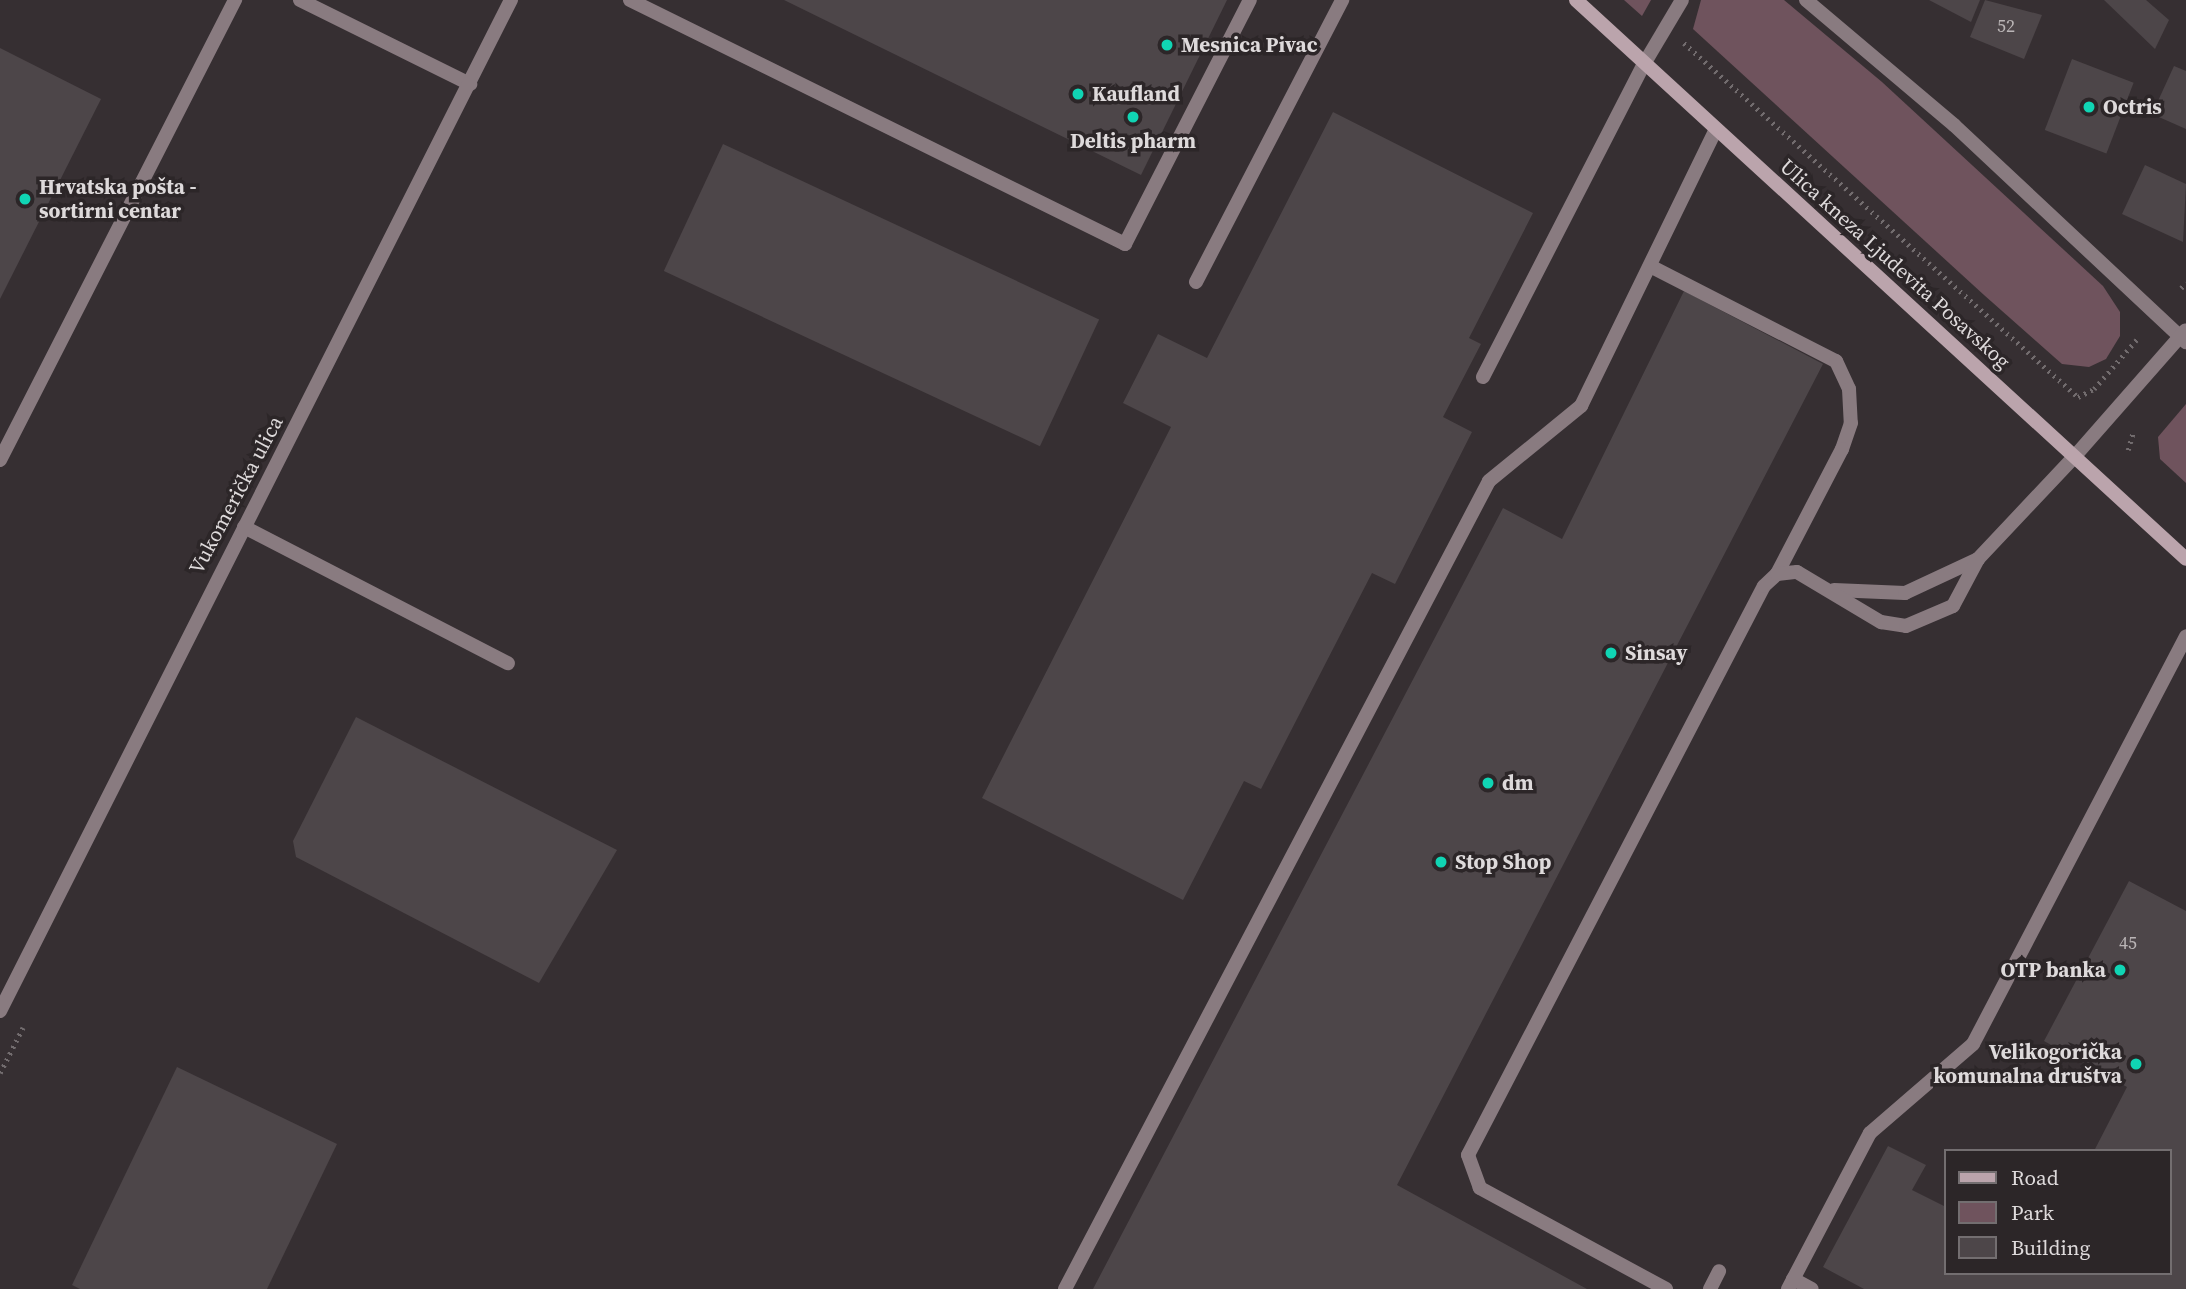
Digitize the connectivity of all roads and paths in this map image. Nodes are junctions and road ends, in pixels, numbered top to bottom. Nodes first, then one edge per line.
1 (235, 0) edge
2 (300, 0) edge
3 (511, 0) edge
4 (629, 0) edge
5 (1250, 0) edge
6 (1342, 0) edge
7 (1576, 0) edge
8 (1682, 0) edge
9 (1806, 0) edge
10 (1666, 29) junction
11 (1644, 64) junction
12 (470, 84) junction
13 (1716, 129) junction
14 (1650, 265) junction
15 (1196, 282) dead end
16 (2186, 282) edge
17 (2181, 288) dead end
18 (2184, 336) edge
19 (2138, 338) dead end
20 (1483, 377) dead end
21 (2074, 456) junction
22 (0, 460) edge
23 (244, 527) junction
24 (1978, 559) junction
25 (2186, 559) edge
26 (1777, 574) junction
27 (1834, 590) junction
28 (2186, 636) edge
29 (508, 663) dead end
30 (0, 1011) edge
31 (1719, 1271) dead end
32 (1791, 1284) edge
33 (1065, 1289) edge
34 (1666, 1289) edge
35 (1710, 1289) edge
36 (1812, 1289) edge

1 - 22 street
2 - 12 street
3 - 12 street, Vukomerička ulica
4 - 5 street
6 - 15 street
7 - 11 main road, Ulica kneza Ljudevita Posavskog
8 - 10 street
9 - 18 street
10 - 11 street
10 - 19 path
11 - 13 main road, Ulica kneza Ljudevita Posavskog
11 - 20 street
12 - 23 street, Vukomerička ulica
13 - 14 street
13 - 21 main road, Ulica kneza Ljudevita Posavskog
14 - 26 street
14 - 33 street
16 - 17 path
18 - 21 street
21 - 24 street
21 - 25 main road, Ulica kneza Ljudevita Posavskog
23 - 29 street
23 - 30 street, Vukomerička ulica
24 - 27 street
24 - 27 street
26 - 27 street
26 - 34 street
28 - 32 street
31 - 35 street
32 - 36 street

